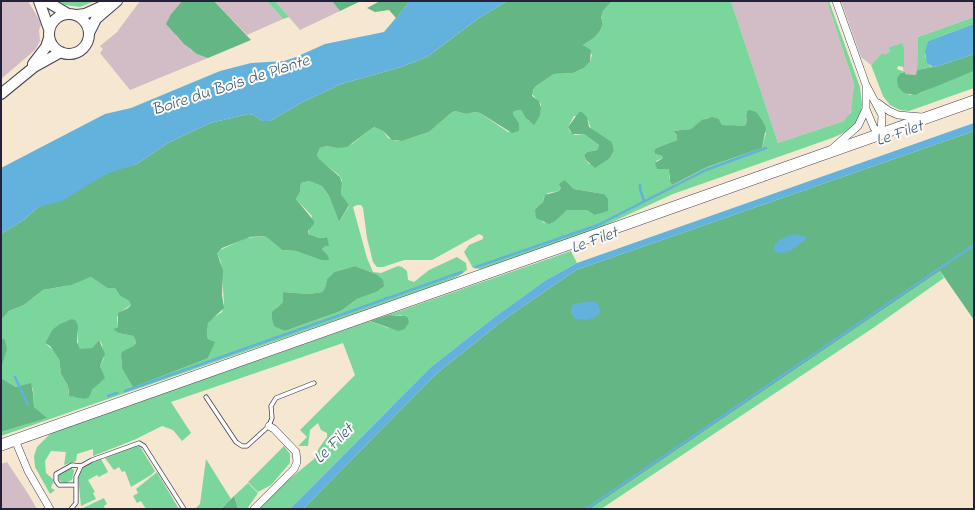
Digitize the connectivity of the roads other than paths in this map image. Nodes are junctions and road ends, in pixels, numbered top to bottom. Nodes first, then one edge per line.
1 (40, 1) edge
2 (46, 1) edge
3 (112, 1) edge
4 (116, 1) edge
5 (836, 1) edge
6 (72, 14) junction
7 (89, 33) junction
8 (49, 34) junction
9 (61, 52) junction
10 (21, 77) junction
11 (866, 85) junction
12 (1, 94) edge
13 (974, 101) edge
14 (876, 102) junction
15 (866, 109) junction
16 (925, 118) junction
17 (881, 133) junction
18 (831, 150) junction
19 (314, 383) dead end
20 (206, 397) dead end
21 (269, 426) junction
22 (15, 440) junction
23 (1, 444) edge
24 (81, 466) junction
25 (76, 485) junction
26 (50, 509) edge
27 (71, 509) edge
28 (184, 509) edge
29 (254, 509) edge

1 - 8 main road
2 - 6 main road
3 - 6 main road
4 - 7 main road
5 - 11 street
6 - 7 main road
6 - 8 main road
7 - 9 main road
8 - 9 main road
8 - 10 main road
9 - 10 main road
10 - 12 main road
11 - 14 street
11 - 15 street
13 - 16 main road
14 - 16 street
14 - 17 street
15 - 17 street
15 - 18 street
16 - 17 main road
17 - 18 main road
18 - 22 main road
19 - 21 lane
20 - 21 lane
21 - 29 street
22 - 23 main road
22 - 26 street
24 - 25 lane
24 - 25 lane
24 - 28 lane
25 - 27 lane

